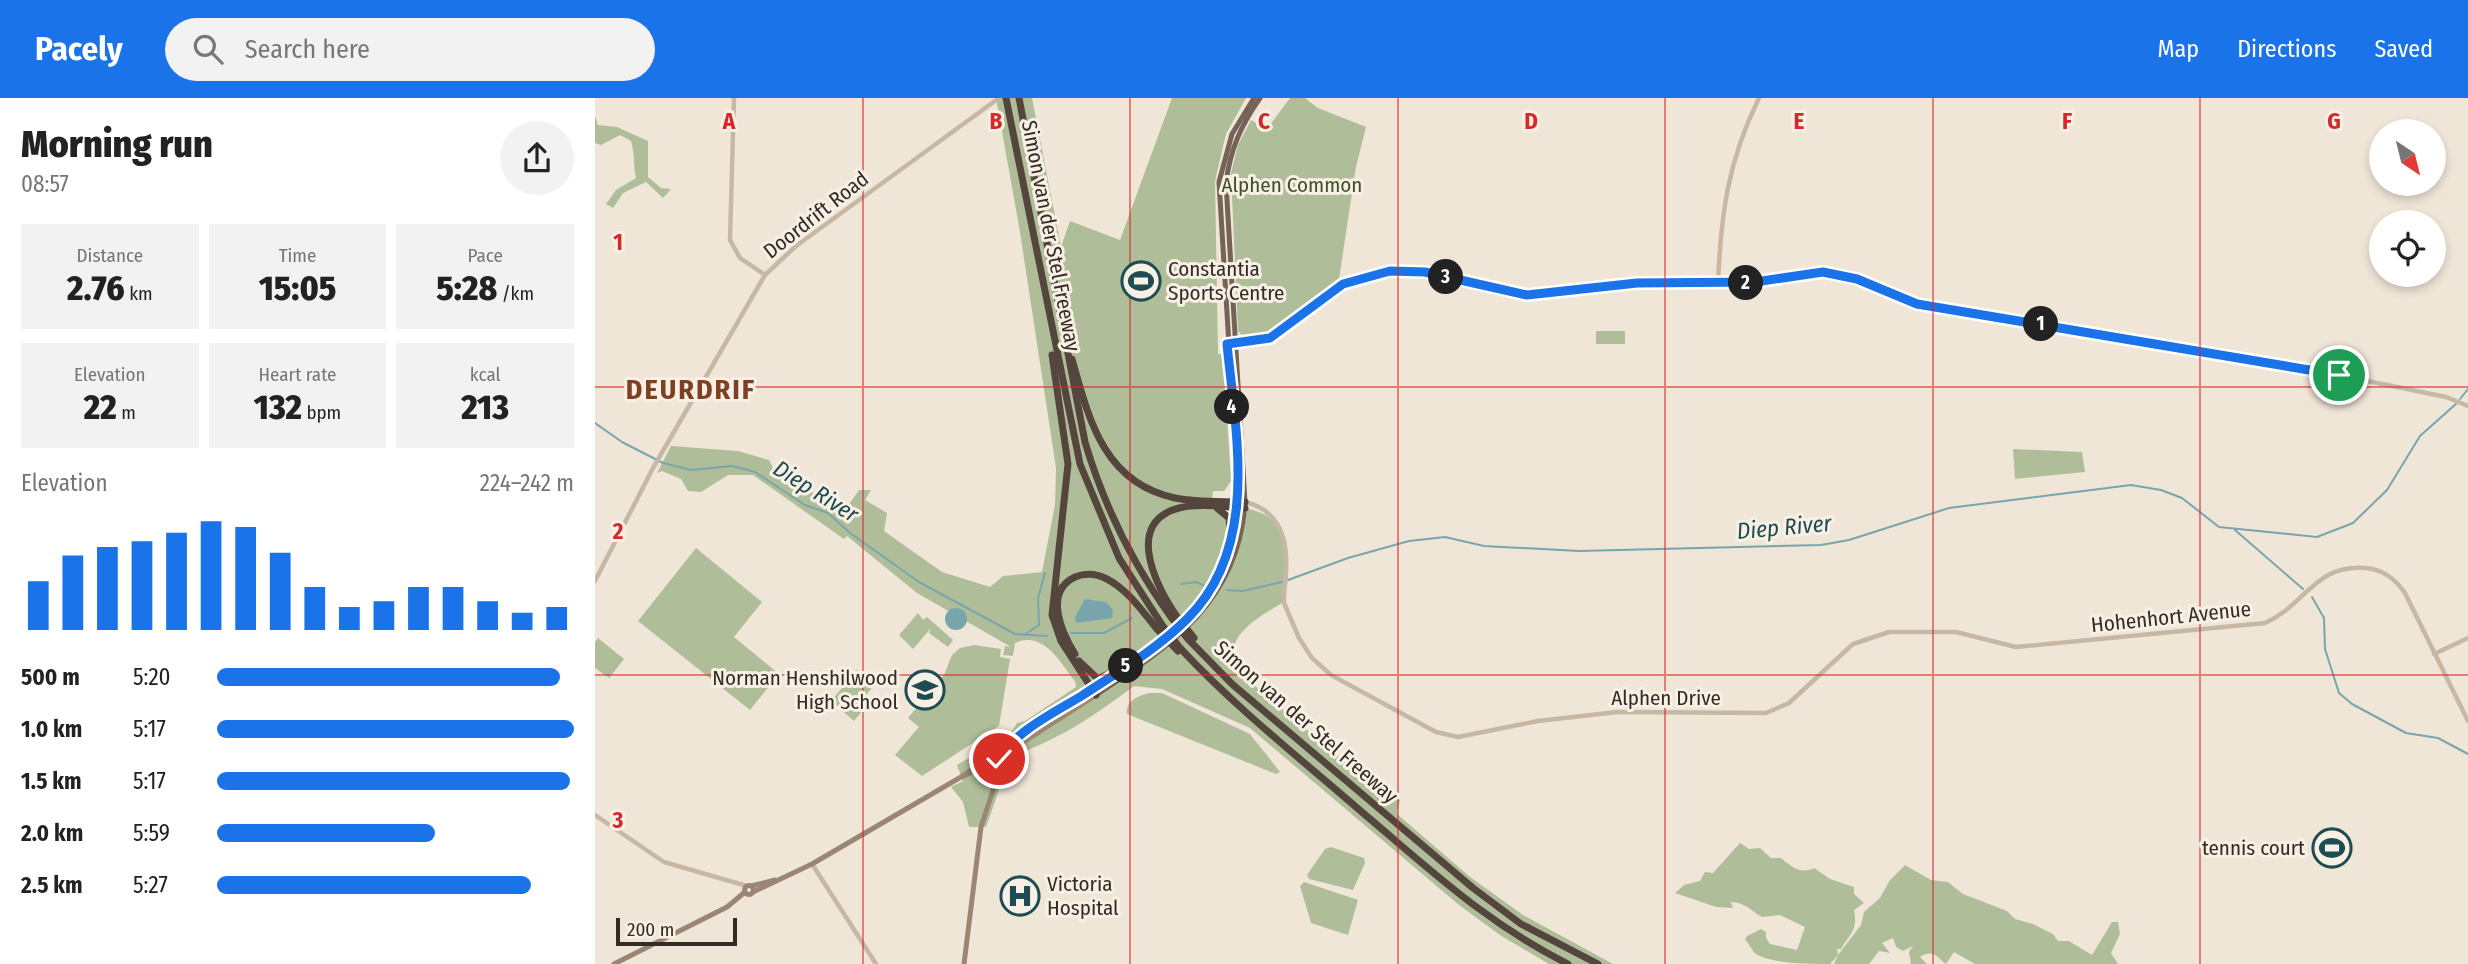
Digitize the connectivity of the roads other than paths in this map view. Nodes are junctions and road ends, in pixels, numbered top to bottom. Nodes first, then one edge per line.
1 (734, 98) edge
2 (999, 98) edge
3 (1006, 98) edge
4 (1019, 98) edge
5 (1260, 98) edge
6 (1759, 98) edge
7 (1253, 100) edge
8 (765, 275) junction
9 (1718, 283) junction
10 (1060, 315) junction
11 (1052, 334) junction
12 (1231, 344) junction
13 (2468, 406) edge
14 (1241, 505) junction
15 (1211, 507) junction
16 (1231, 543) junction
17 (595, 580) edge
18 (1173, 616) junction
19 (1160, 627) junction
20 (2468, 638) edge
21 (2064, 643) joint
22 (2434, 654) junction
23 (1079, 661) junction
24 (1127, 665) junction
25 (1096, 691) junction
26 (2468, 721) edge
27 (1011, 744) junction
28 (1019, 746) junction
29 (999, 758) junction
30 (999, 769) junction
31 (961, 777) junction
32 (595, 815) edge
33 (812, 864) junction
34 (748, 890) junction
35 (614, 964) edge
36 (876, 964) edge
37 (964, 964) edge
38 (1568, 964) edge
39 (1598, 964) edge

1 - 8 street
2 - 8 street, Doordrift Road
3 - 11 highway, Simon van der Stel Freeway
4 - 10 highway, Simon van der Stel Freeway
5 - 12 main road
6 - 9 street
7 - 12 main road
8 - 17 street, Doordrift Road
9 - 12 street
9 - 13 street
10 - 14 highway
10 - 18 highway, Simon van der Stel Freeway
11 - 19 highway, Simon van der Stel Freeway
11 - 25 highway
12 - 14 main road
14 - 15 highway
14 - 16 main road
14 - 21 street, Alphen Drive
14 - 25 main road
15 - 16 highway
15 - 18 highway
16 - 24 main road
18 - 39 highway, Simon van der Stel Freeway, bridge
19 - 23 highway
19 - 38 highway, Simon van der Stel Freeway, bridge
20 - 22 street
21 - 22 street, Hohenhort Avenue
22 - 26 street, Hohenhort Avenue
23 - 24 highway
23 - 25 highway
24 - 25 main road
25 - 27 main road
25 - 28 main road
27 - 29 main road
27 - 31 main road
28 - 29 main road
28 - 30 main road
29 - 30 main road
29 - 31 main road
30 - 37 main road
31 - 33 main road
32 - 34 street
33 - 34 main road
33 - 36 street
34 - 35 main road

